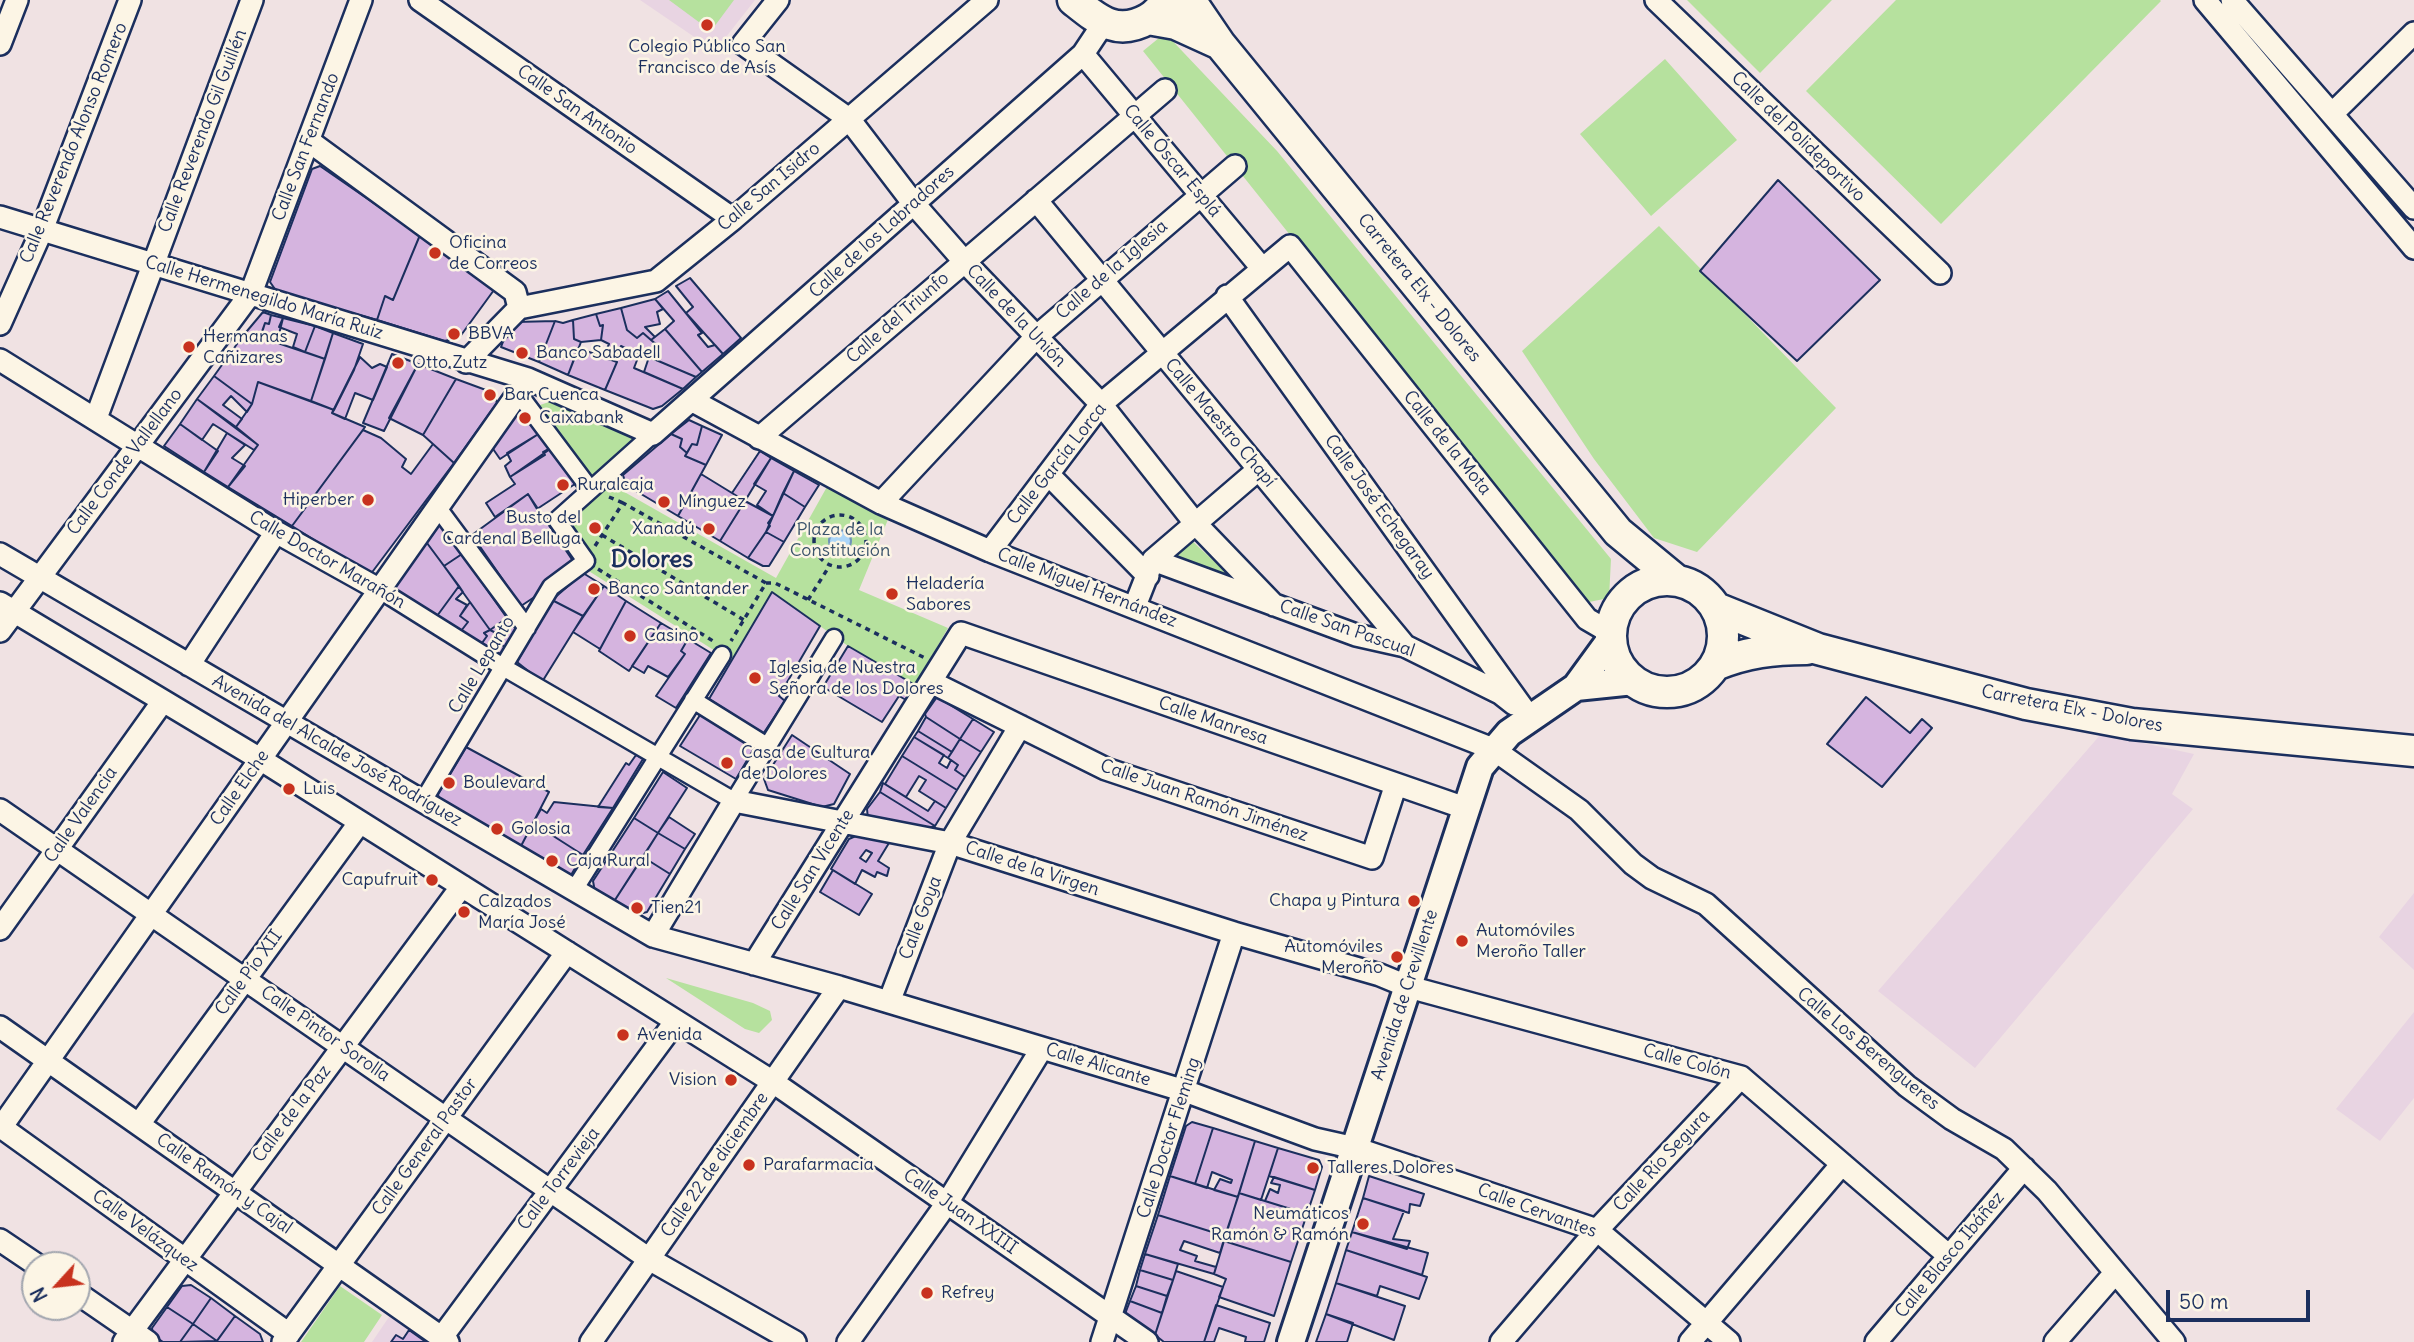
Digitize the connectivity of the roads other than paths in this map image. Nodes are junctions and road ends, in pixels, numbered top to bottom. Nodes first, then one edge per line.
1 (18, 0) edge
2 (130, 0) edge
3 (252, 0) edge
4 (361, 0) edge
5 (420, 0) edge
6 (778, 0) edge
7 (987, 0) edge
8 (1073, 0) edge
9 (1190, 0) edge
10 (1656, 0) edge
11 (2205, 0) edge
12 (2242, 3) edge
13 (1158, 10) edge
14 (1103, 24) junction
15 (2414, 33) edge
16 (0, 44) edge
17 (1220, 44) junction
18 (1083, 54) junction
19 (1165, 90) dead end
20 (2332, 114) junction
21 (1135, 116) junction
22 (849, 119) junction
23 (309, 141) junction
24 (1235, 166) dead end
25 (1199, 194) junction
26 (1036, 200) junction
27 (914, 204) junction
28 (2414, 208) edge
29 (0, 218) edge
30 (733, 219) junction
31 (42, 230) junction
32 (1290, 246) joint
33 (2414, 248) edge
34 (964, 261) junction
35 (153, 264) junction
36 (1261, 267) junction
37 (1940, 274) dead end
38 (1101, 280) junction
39 (251, 293) junction
40 (1227, 296) junction
41 (519, 308) junction
42 (0, 324) edge
43 (1036, 337) junction
44 (1161, 352) junction
45 (0, 360) edge
46 (466, 362) junction
47 (523, 386) junction
48 (693, 401) junction
49 (1101, 404) junction
50 (96, 418) junction
51 (653, 434) junction
52 (759, 438) junction
53 (138, 445) junction
54 (1259, 470) junction
55 (1048, 474) junction
56 (590, 489) junction
57 (881, 503) junction
58 (438, 508) junction
59 (1195, 523) junction
60 (276, 532) junction
61 (1618, 532) junction
62 (990, 551) junction
63 (0, 554) edge
64 (1151, 568) junction
65 (39, 578) junction
66 (1675, 579) junction
67 (380, 590) junction
68 (1626, 596) junction
69 (1274, 605) junction
70 (1135, 606) junction
71 (7, 607) edge
72 (1716, 608) junction
73 (527, 628) junction
74 (0, 631) edge
75 (961, 633) joint
76 (1611, 636) junction
77 (834, 638) dead end
78 (1405, 646) junction
79 (1818, 649) junction
80 (724, 652) road end
81 (189, 665) junction
82 (1716, 665) junction
83 (503, 667) junction
84 (1634, 681) junction
85 (931, 682) junction
86 (1576, 687) junction
87 (693, 700) junction
88 (163, 701) junction
89 (1530, 718) junction
90 (287, 721) junction
91 (1020, 726) junction
92 (768, 746) junction
93 (1493, 749) junction
94 (2414, 751) edge
95 (656, 758) junction
96 (260, 759) junction
97 (1396, 785) junction
98 (422, 801) junction
99 (734, 801) junction
100 (1465, 808) junction
101 (0, 810) edge
102 (844, 820) junction
103 (360, 822) junction
104 (950, 843) junction
105 (57, 849) junction
106 (462, 886) junction
107 (573, 890) junction
108 (1706, 904) joint
109 (152, 913) junction
110 (0, 929) edge
111 (1234, 933) junction
112 (653, 936) junction
113 (567, 952) junction
114 (754, 964) junction
115 (245, 978) junction
116 (839, 987) junction
117 (1409, 987) junction
118 (889, 1002) junction
119 (676, 1021) junction
120 (0, 1027) edge
121 (343, 1046) junction
122 (1042, 1048) junction
123 (48, 1060) junction
124 (1741, 1077) junction
125 (773, 1082) junction
126 (1185, 1091) junction
127 (446, 1118) junction
128 (139, 1124) junction
129 (1, 1128) edge
130 (1355, 1148) junction
131 (1842, 1164) junction
132 (2024, 1168) junction
133 (551, 1191) junction
134 (235, 1192) junction
135 (947, 1203) junction
136 (1597, 1230) junction
137 (0, 1240) edge
138 (21, 1254) edge
139 (1948, 1256) junction
140 (184, 1259) junction
141 (649, 1259) junction
142 (339, 1265) junction
143 (2115, 1273) junction
144 (91, 1304) edge
145 (1110, 1316) junction
146 (1707, 1323) junction
147 (135, 1338) edge
148 (286, 1338) edge
149 (445, 1340) edge
150 (591, 1342) edge
151 (795, 1342) edge
152 (848, 1342) edge
153 (1101, 1342) edge
154 (1147, 1342) edge
155 (1291, 1342) edge
156 (1501, 1342) edge
157 (1690, 1342) edge
158 (1729, 1342) edge
159 (1876, 1342) edge
160 (2055, 1342) edge
161 (2174, 1342) edge

1 - 16 street
2 - 31 street, Calle Reverendo Alonso Romero
3 - 35 street, Calle Reverendo Gil Guillén
4 - 23 street, Calle San Fernando
5 - 30 street, Calle San Antonio
6 - 22 street, Calle de la Unión
7 - 22 street, Calle San Isidro
8 - 14 main road
9 - 17 main road, Carretera Elx - Dolores
10 - 37 street, Calle del Polideportivo
11 - 33 street
12 - 20 street
13 - 14 main road
13 - 17 main road
14 - 18 street, Calle de los Labradores
15 - 20 street
17 - 61 main road, Carretera Elx - Dolores
18 - 21 street, Calle Óscar Esplá
18 - 27 street, Calle de los Labradores
19 - 21 street, Calle del Triunfo
20 - 28 street
21 - 25 street, Calle Óscar Esplá
21 - 26 street, Calle del Triunfo
22 - 27 street, Calle de la Unión
22 - 30 street, Calle San Isidro
23 - 39 street, Calle San Fernando
23 - 41 street
24 - 25 street, Calle de la Iglesia
25 - 36 street, Calle Óscar Esplá
25 - 38 street, Calle de la Iglesia
26 - 34 street, Calle del Triunfo
26 - 38 street, Calle Maestro Chapí
27 - 34 street, Calle de la Unión
27 - 48 street, Calle de los Labradores
29 - 31 street, Calle Hermenegildo María Ruiz
30 - 41 street, Calle San Isidro
31 - 35 street, Calle Hermenegildo María Ruiz
31 - 42 street, Calle Reverendo Alonso Romero
32 - 36 street, Calle García Lorca
32 - 76 street, Calle de la Mota
34 - 43 street, Calle de la Unión
34 - 52 street, Calle del Triunfo
35 - 39 street, Calle Hermenegildo María Ruiz
35 - 50 street, Calle Reverendo Gil Guillén
36 - 40 street, Calle García Lorca
38 - 43 street, Calle de la Iglesia
38 - 44 street, Calle Maestro Chapí
39 - 46 street, Calle Hermenegildo María Ruiz
39 - 53 street, Calle Conde Vallellano
40 - 44 street, Calle García Lorca
40 - 89 street, Calle José Echegaray
41 - 46 street
43 - 49 street, Calle de la Unión
43 - 57 street, Calle de la Iglesia
44 - 49 street, Calle García Lorca
44 - 54 street, Calle Maestro Chapí
45 - 50 street, Calle Doctor Marañón
46 - 47 street, Calle Hermenegildo María Ruiz
47 - 51 street, Calle Hermenegildo María Ruiz
47 - 56 street
47 - 58 street, Calle Elche
48 - 51 street, Calle de los Labradores
48 - 52 street, Calle Miguel Hernández
49 - 55 street, Calle García Lorca
49 - 59 street, Calle de la Unión
50 - 53 street, Calle Doctor Marañón
51 - 56 street
52 - 57 street, Calle Miguel Hernández
53 - 60 street, Calle Doctor Marañón
53 - 65 street, Calle Conde Vallellano
54 - 59 street
54 - 78 street, Calle Maestro Chapí
55 - 62 street, Calle García Lorca
55 - 64 street
56 - 73 street, Calle Lepanto
57 - 62 street, Calle Miguel Hernández
58 - 67 street, Calle Elche
58 - 73 street
59 - 64 street
59 - 69 street, Calle de la Unión
60 - 67 street, Calle Doctor Marañón
60 - 81 street
61 - 66 main road, Carretera Elx - Dolores
61 - 68 main road, Carretera Elx - Dolores
62 - 70 street, Calle Miguel Hernández
63 - 65 street, Avenida del Alcalde José Rodríguez
64 - 69 street, Calle San Pascual
64 - 70 street
65 - 71 street, Calle Conde Vallellano
65 - 81 street, Avenida del Alcalde José Rodríguez
66 - 68 main road
66 - 72 main road
67 - 83 street, Calle Doctor Marañón
67 - 90 street, Calle Elche
68 - 76 main road
69 - 78 street, Calle San Pascual
70 - 93 street, Calle Miguel Hernández
71 - 74 street, Calle Conde Vallellano
71 - 88 street
72 - 79 main road, Carretera Elx - Dolores
72 - 82 main road
73 - 83 street, Calle Lepanto
75 - 85 street, Calle San Vicente
75 - 97 street, Calle Manresa
76 - 84 main road
76 - 86 street, Avenida de Crevillente
77 - 92 street
78 - 89 street, Calle San Pascual
79 - 82 main road, Carretera Elx - Dolores
79 - 94 main road, Carretera Elx - Dolores
80 - 87 street
81 - 90 street, Avenida del Alcalde José Rodríguez
82 - 84 main road
83 - 95 street, Calle Doctor Marañón
83 - 98 street, Calle Lepanto
84 - 86 street, Avenida de Crevillente
85 - 91 street, Calle Juan Ramón Jiménez
85 - 102 street, Calle San Vicente
86 - 89 street, Avenida de Crevillente
87 - 92 street
87 - 95 street
88 - 96 street
88 - 105 street, Calle Valencia
89 - 93 street, Avenida de Crevillente
90 - 96 street, Calle Elche
90 - 98 street, Avenida del Alcalde José Rodríguez
91 - 97 street, Calle Juan Ramón Jiménez
91 - 104 street, Calle Goya
92 - 99 street
93 - 100 street, Avenida de Crevillente
93 - 108 street, Calle Miguel Hernández
95 - 99 street, Calle de la Virgen
95 - 107 street
96 - 103 street
96 - 109 street, Calle Elche
97 - 100 street, Calle Manresa
98 - 107 street, Avenida del Alcalde José Rodríguez
99 - 102 street, Calle de la Virgen
99 - 112 street
100 - 117 street, Avenida de Crevillente
101 - 105 street, Calle Pintor Sorolla
102 - 104 street, Calle de la Virgen
102 - 114 street, Calle San Vicente
103 - 106 street
103 - 115 street, Calle Pío XII
104 - 111 street, Calle de la Virgen
104 - 118 street, Calle Goya
105 - 109 street, Calle Pintor Sorolla
105 - 110 street, Calle Valencia
106 - 113 street
106 - 121 street, Calle de la Paz
107 - 112 street, Avenida del Alcalde José Rodríguez
108 - 132 street, Calle Los Berengueres
109 - 115 street, Calle Pintor Sorolla
109 - 123 street, Calle Elche
111 - 117 street, Calle de la Virgen
111 - 126 street, Calle Doctor Fleming
112 - 114 street, Avenida del Alcalde José Rodríguez
113 - 119 street
113 - 127 street, Calle General Pastor
114 - 116 street, Avenida del Alcalde José Rodríguez
115 - 121 street, Calle Pintor Sorolla
115 - 128 street, Calle Pío XII
116 - 118 street, Calle Alicante
116 - 125 street, Calle 22 de diciembre
117 - 124 street, Calle Colón
117 - 130 street, Avenida de Crevillente
118 - 122 street, Calle Alicante
119 - 125 street
119 - 133 street, Calle Torrevieja
120 - 123 street, Calle Ramón y Cajal
121 - 127 street, Calle Pintor Sorolla
121 - 134 street, Calle de la Paz
122 - 126 street, Calle Alicante
122 - 135 street
123 - 128 street, Calle Ramón y Cajal
123 - 129 street, Calle Elche
124 - 131 street, Calle Colón
124 - 136 street, Calle Río Segura
125 - 135 street, Calle Juan XXIII
125 - 141 street, Calle 22 de diciembre
126 - 130 street, Calle Alicante
126 - 145 street, Calle Doctor Fleming
127 - 133 street, Calle Pintor Sorolla
127 - 142 street, Calle General Pastor
128 - 134 street, Calle Ramón y Cajal
129 - 140 street, Calle Velázquez
130 - 136 street, Calle Cervantes
130 - 155 street, Avenida de Crevillente
131 - 139 street, Calle Colón
131 - 146 street
132 - 139 street, Calle Blasco Ibáñez
132 - 143 street, Calle Los Berengueres
133 - 141 street, Calle Pintor Sorolla
133 - 149 street, Calle Torrevieja
134 - 140 street, Calle de la Paz
134 - 142 street, Calle Ramón y Cajal
135 - 145 street, Calle Juan XXIII
135 - 152 street
136 - 146 street, Calle Cervantes
136 - 156 street, Calle Río Segura
137 - 138 street
139 - 159 street, Calle Blasco Ibáñez
140 - 147 street, Calle de la Paz
140 - 148 street, Calle Velázquez
141 - 150 street, Calle 22 de diciembre
141 - 151 street, Calle Pintor Sorolla
142 - 148 street, Calle General Pastor
142 - 149 street, Calle Ramón y Cajal
143 - 160 street
143 - 161 street, Calle Los Berengueres
144 - 147 street
145 - 153 street, Calle Doctor Fleming
145 - 154 street, Calle Juan XXIII
146 - 157 street
146 - 158 street, Calle Cervantes

